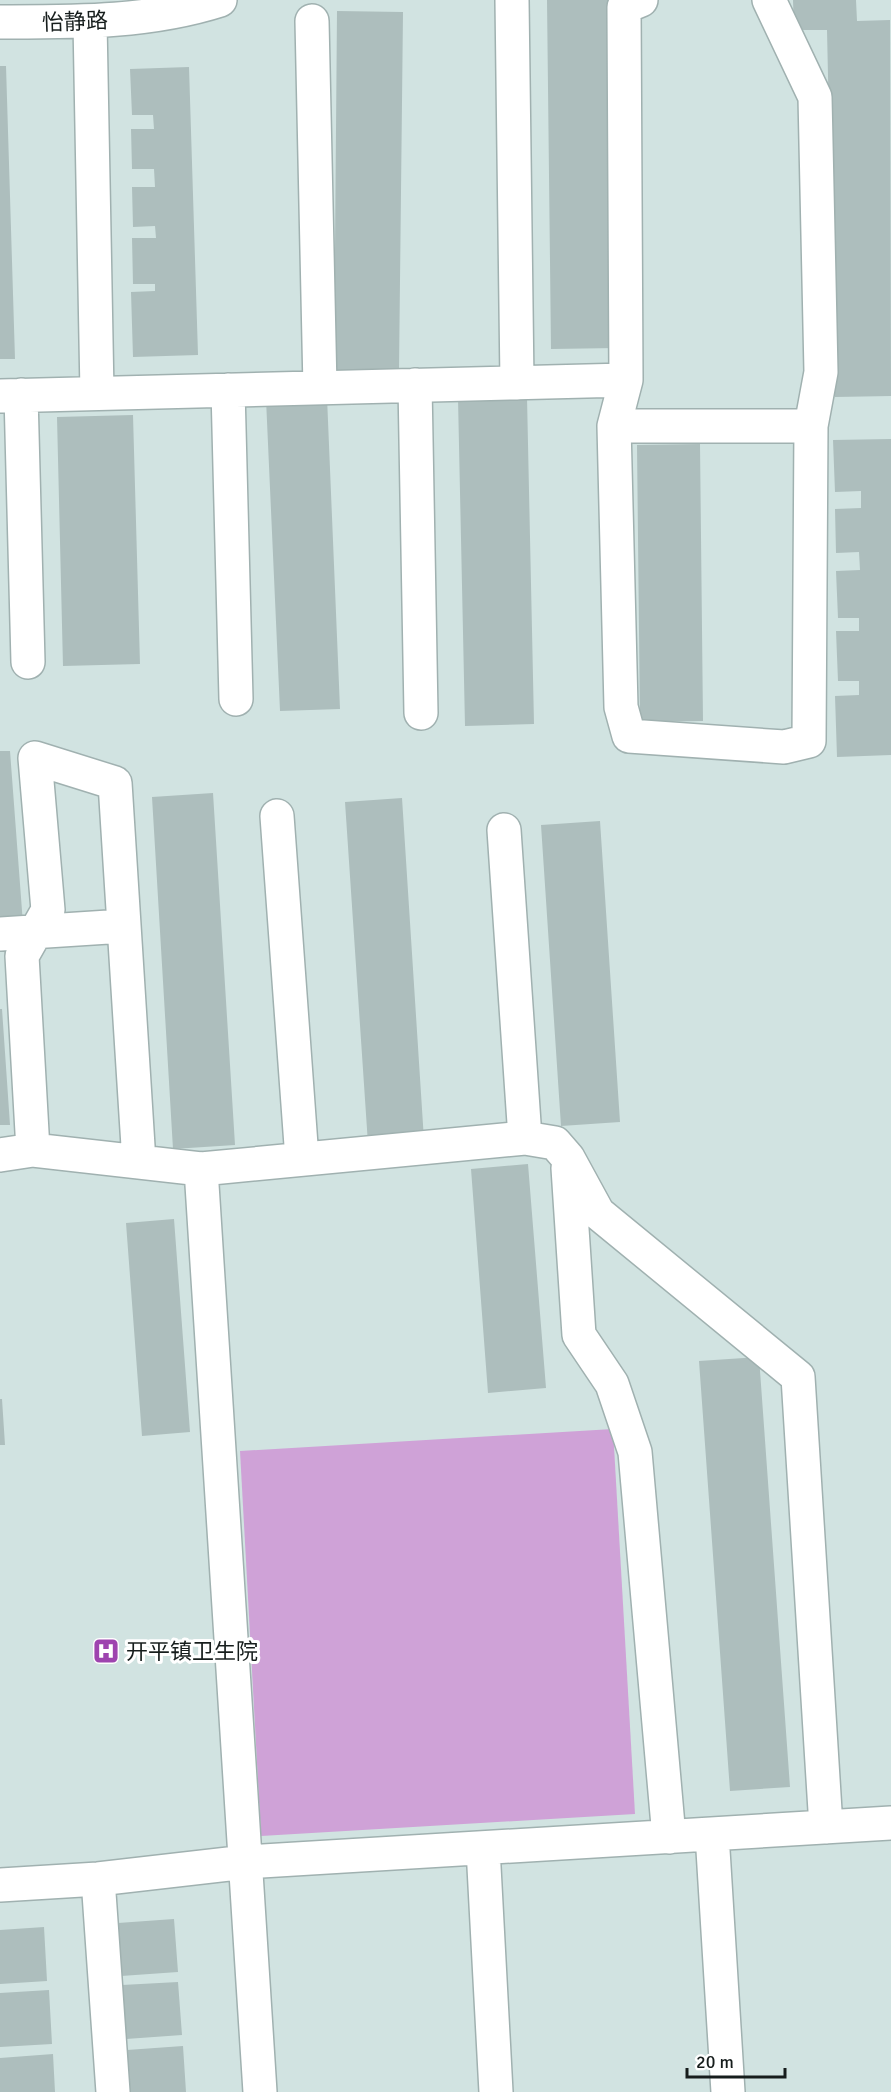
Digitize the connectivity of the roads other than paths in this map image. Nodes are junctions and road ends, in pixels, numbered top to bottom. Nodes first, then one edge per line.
1 (220, 0) edge
2 (512, 0) edge
3 (641, 0) edge
4 (769, 0) edge
5 (20, 15) edge
6 (312, 21) dead end
7 (90, 22) junction
8 (626, 380) junction
9 (517, 383) junction
10 (415, 385) junction
11 (320, 388) junction
12 (228, 390) junction
13 (98, 393) junction
14 (11, 396) edge
15 (614, 426) junction
16 (811, 426) junction
17 (28, 662) dead end
18 (236, 699) dead end
19 (422, 713) dead end
20 (277, 816) dead end
21 (504, 830) dead end
22 (124, 926) junction
23 (35, 932) junction
24 (0, 934) edge
25 (525, 1138) junction
26 (33, 1150) junction
27 (0, 1155) edge
28 (568, 1158) junction
29 (302, 1159) junction
30 (139, 1162) junction
31 (201, 1169) junction
32 (891, 1823) edge
33 (826, 1827) junction
34 (711, 1834) junction
35 (669, 1837) junction
36 (483, 1848) junction
37 (246, 1862) junction
38 (99, 1879) junction
39 (0, 1885) edge
40 (113, 2092) edge
41 (260, 2092) edge
42 (496, 2092) edge
43 (728, 2092) edge

1 - 7 street, 怡静路
2 - 9 street
3 - 8 street
4 - 16 street
5 - 7 street, 怡静路
6 - 11 street
7 - 13 street
8 - 9 street
8 - 15 street
9 - 10 street
10 - 11 street
10 - 19 street
11 - 12 street
12 - 13 street
12 - 18 street
13 - 14 street
14 - 17 street
15 - 16 street
15 - 16 street
20 - 29 street
21 - 25 street
22 - 23 street
22 - 23 street
22 - 30 street
23 - 24 street
23 - 26 street
25 - 28 street
25 - 29 street
26 - 27 street
26 - 30 street
28 - 33 street
28 - 35 street
29 - 31 street
30 - 31 street
31 - 37 street
32 - 33 street
33 - 34 street
34 - 35 street
34 - 43 street
35 - 36 street
36 - 37 street
36 - 42 street
37 - 38 street
37 - 41 street
38 - 39 street
38 - 40 street

